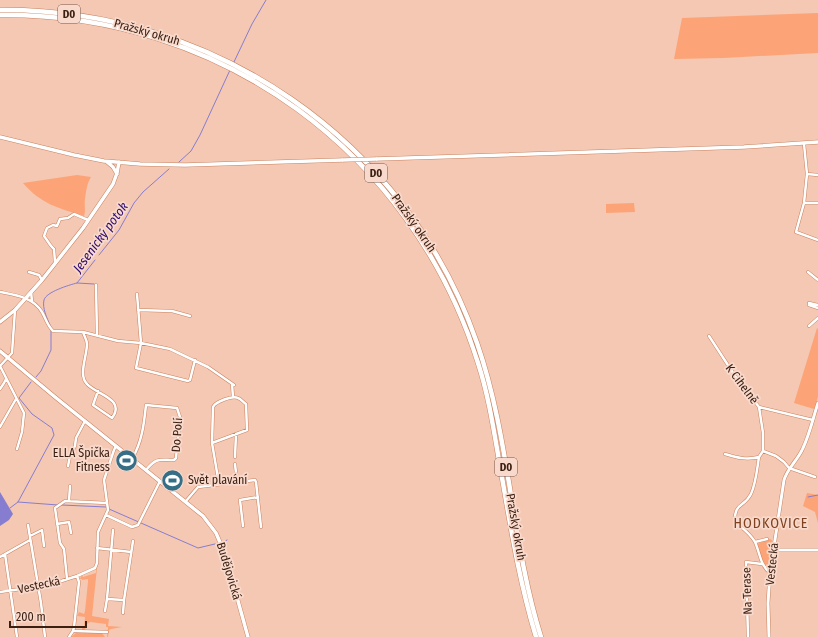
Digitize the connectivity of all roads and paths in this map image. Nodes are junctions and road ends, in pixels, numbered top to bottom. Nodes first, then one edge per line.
1 (0, 10) edge
2 (0, 15) edge
3 (222, 61) junction
4 (0, 137) edge
5 (818, 142) edge
6 (804, 144) junction
7 (104, 161) junction
8 (119, 162) junction
9 (807, 174) junction
10 (117, 175) junction
11 (818, 175) edge
12 (804, 203) junction
13 (818, 203) edge
14 (88, 220) junction
15 (818, 240) edge
16 (55, 263) junction
17 (29, 272) dead end
18 (808, 272) dead end
19 (817, 277) edge
20 (42, 280) junction
21 (96, 285) dead end
22 (0, 292) edge
23 (32, 292) junction
24 (137, 294) dead end
25 (25, 299) junction
26 (32, 301) junction
27 (809, 304) dead end
28 (818, 307) edge
29 (15, 310) junction
30 (138, 310) junction
31 (190, 316) dead end
32 (818, 318) edge
33 (0, 322) edge
34 (809, 326) dead end
35 (83, 332) junction
36 (97, 335) junction
37 (709, 336) dead end
38 (141, 343) junction
39 (0, 351) edge
40 (8, 358) junction
41 (195, 360) junction
42 (0, 366) edge
43 (6, 377) junction
44 (0, 389) edge
45 (98, 391) junction
46 (233, 397) junction
47 (16, 399) junction
48 (818, 403) edge
49 (759, 407) junction
50 (812, 420) junction
51 (85, 421) junction
52 (0, 427) edge
53 (236, 434) junction
54 (212, 442) junction
55 (116, 446) junction
56 (16, 449) dead end
57 (763, 451) junction
58 (725, 454) dead end
59 (236, 457) dead end
60 (759, 457) junction
61 (132, 459) junction
62 (235, 464) dead end
63 (68, 466) dead end
64 (789, 468) junction
65 (146, 470) junction
66 (815, 476) dead end
67 (160, 481) junction
68 (237, 482) junction
69 (219, 484) junction
70 (70, 486) dead end
71 (258, 497) junction
72 (69, 501) junction
73 (186, 501) junction
74 (107, 507) junction
75 (106, 515) junction
76 (57, 524) junction
77 (28, 525) dead end
78 (243, 526) dead end
79 (261, 527) dead end
80 (113, 530) dead end
81 (71, 533) dead end
82 (30, 536) junction
83 (767, 539) dead end
84 (30, 540) junction
85 (133, 541) dead end
86 (755, 542) junction
87 (44, 546) dead end
88 (97, 548) junction
89 (111, 550) junction
90 (773, 550) junction
91 (818, 550) edge
92 (131, 552) junction
93 (5, 554) junction
94 (0, 557) edge
95 (762, 564) junction
96 (770, 574) junction
97 (77, 576) junction
98 (67, 579) junction
99 (38, 587) junction
100 (11, 591) junction
101 (0, 592) edge
102 (107, 599) junction
103 (124, 600) junction
104 (105, 611) dead end
105 (123, 614) dead end
106 (74, 631) junction
107 (107, 632) dead end
108 (17, 637) edge
109 (45, 637) edge
110 (69, 637) edge
111 (248, 637) edge
112 (536, 637) edge
113 (541, 637) edge
114 (748, 637) edge
115 (769, 637) edge

1 - 3 highway, Pražský okruh / D0
2 - 3 highway, Pražský okruh / D0
3 - 112 highway, Pražský okruh / D0
3 - 113 highway, Pražský okruh / D0
4 - 7 main road
5 - 6 main road
6 - 8 main road, bridge
6 - 9 street
7 - 8 main road
7 - 10 main road
8 - 10 main road
9 - 11 street
9 - 12 street
10 - 14 main road
12 - 13 street
12 - 15 street
14 - 16 main road
14 - 16 street
16 - 20 main road
17 - 20 street
18 - 19 street
20 - 23 main road
21 - 36 street
22 - 25 street
23 - 25 main road
23 - 26 street
24 - 30 street
25 - 26 street
25 - 29 main road
26 - 35 street
27 - 28 street
29 - 33 main road
29 - 40 street
30 - 31 street
30 - 38 street
32 - 34 street
35 - 36 street
35 - 45 street
36 - 38 street
37 - 49 street, K Cihelně
38 - 41 street
38 - 41 street
39 - 40 main road, Budějovická
40 - 42 street
40 - 51 main road, Budějovická
41 - 46 street
42 - 43 street
43 - 44 street
43 - 47 street
45 - 45 street
46 - 53 street
46 - 54 street
47 - 52 street
47 - 56 street
48 - 50 street, Vestecká
49 - 50 street
49 - 57 street, K Cihelně
50 - 64 street, Vestecká
51 - 55 main road, Budějovická
51 - 63 street
53 - 54 street
53 - 59 street
54 - 69 street
55 - 61 main road, Budějovická
55 - 74 street
57 - 60 street
57 - 64 street
58 - 60 street
60 - 86 street
61 - 65 main road, Budějovická
61 - 65 street, Do Polí
62 - 68 street
64 - 66 street
64 - 90 street, Vestecká
65 - 67 main road, Budějovická
67 - 73 main road, Budějovická
67 - 75 street
68 - 69 street
68 - 71 street
69 - 73 street
70 - 72 street
71 - 78 street
71 - 79 street
72 - 74 street
72 - 76 street
73 - 111 main road, Budějovická
74 - 75 street
75 - 88 street
76 - 81 street
76 - 98 street
77 - 82 street
80 - 89 street
82 - 84 street
82 - 87 street
83 - 86 street, Vestecká
84 - 93 street
84 - 99 street
85 - 92 street
86 - 95 street
88 - 89 street
88 - 97 street, Vestecká
89 - 92 street
89 - 102 street
90 - 91 street
90 - 96 street, Vestecká
92 - 103 street
93 - 94 street
93 - 100 street
95 - 96 street
95 - 114 street, Na Terase
96 - 115 street, Vestecká
97 - 98 street, Vestecká
97 - 106 street
98 - 99 street, Vestecká
99 - 100 street, Vestecká
99 - 109 street
100 - 101 street, Vestecká
100 - 108 street
102 - 103 street
102 - 104 street
103 - 105 street
106 - 107 street
106 - 110 street

